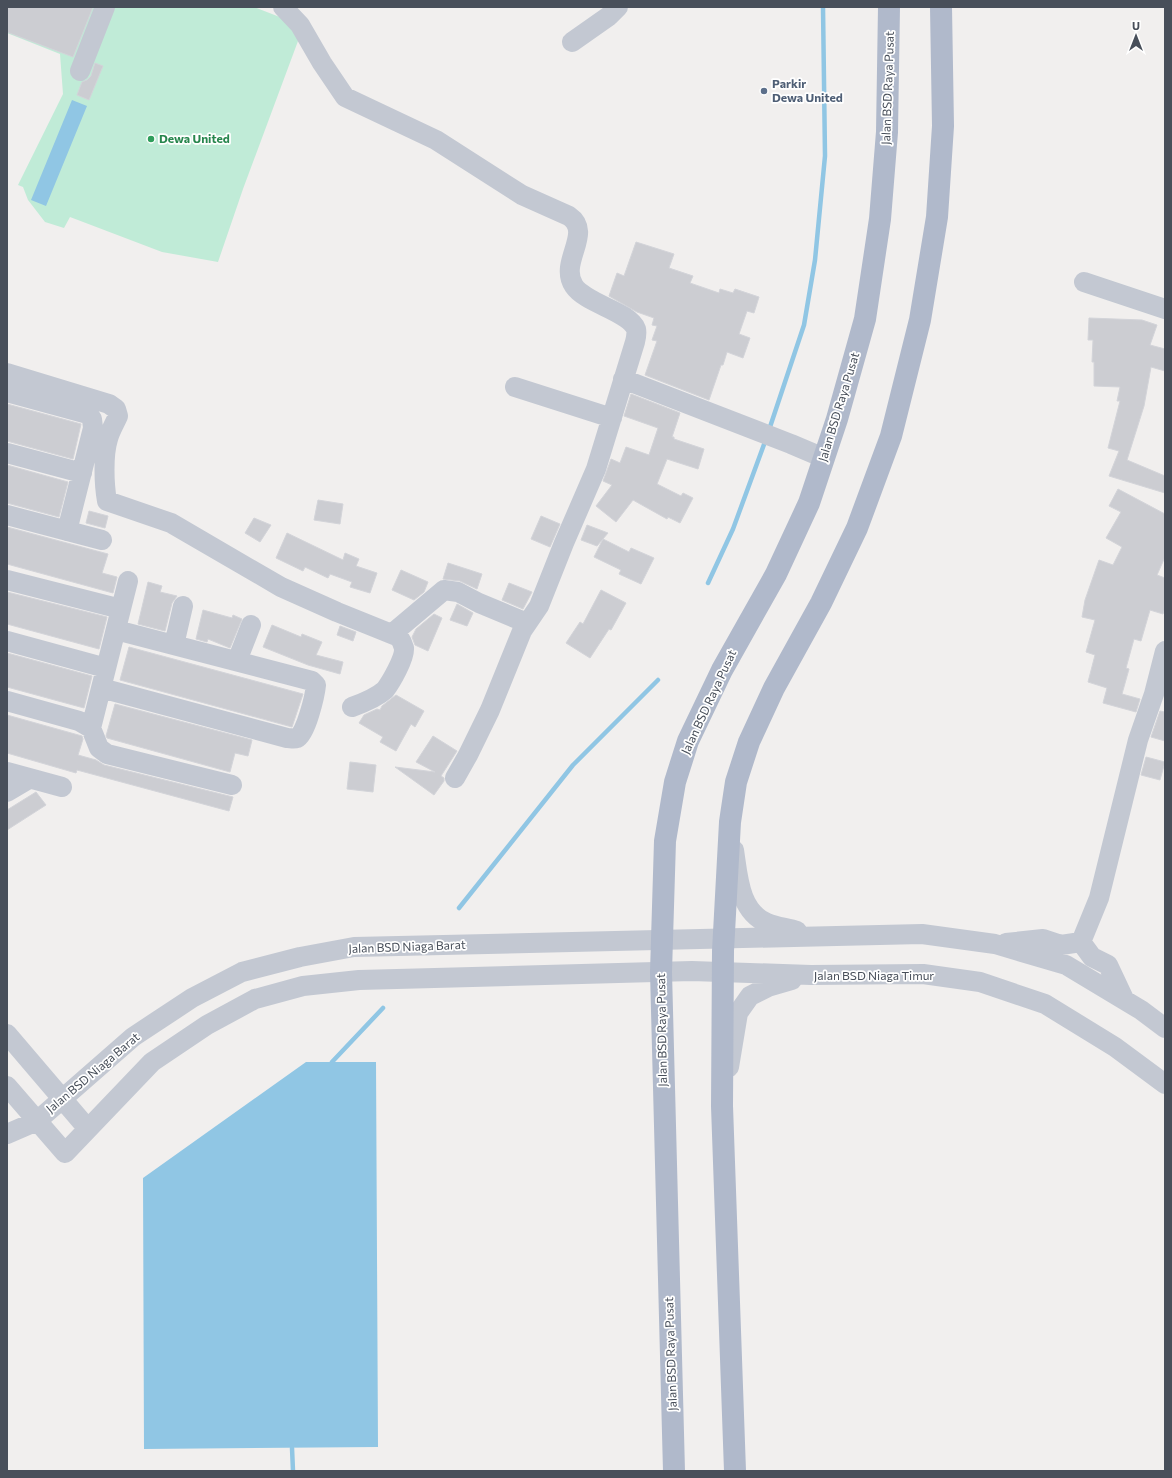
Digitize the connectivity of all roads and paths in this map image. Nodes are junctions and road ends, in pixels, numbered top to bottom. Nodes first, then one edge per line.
1 (105, 7) edge
2 (283, 7) edge
3 (618, 7) edge
4 (889, 7) edge
5 (940, 7) edge
6 (572, 42) dead end
7 (80, 71) dead end
8 (1084, 282) dead end
9 (1165, 309) edge
10 (7, 372) edge
11 (623, 379) junction
12 (516, 387) dead end
13 (7, 392) edge
14 (612, 418) junction
15 (7, 453) edge
16 (824, 458) junction
17 (82, 473) junction
18 (7, 515) edge
19 (67, 531) junction
20 (102, 540) dead end
21 (7, 580) edge
22 (128, 581) dead end
23 (183, 606) dead end
24 (121, 609) junction
25 (527, 623) junction
26 (251, 625) dead end
27 (116, 630) junction
28 (392, 634) junction
29 (7, 641) edge
30 (174, 645) junction
31 (1165, 651) edge
32 (237, 661) junction
33 (106, 668) junction
34 (101, 688) junction
35 (7, 701) edge
36 (352, 707) dead end
37 (91, 728) junction
38 (7, 772) edge
39 (29, 778) junction
40 (455, 778) dead end
41 (232, 785) dead end
42 (62, 787) dead end
43 (7, 792) edge
44 (730, 822) junction
45 (821, 937) junction
46 (724, 939) junction
47 (661, 940) junction
48 (1081, 942) junction
49 (995, 944) junction
50 (661, 972) junction
51 (723, 973) junction
52 (811, 975) junction
53 (1124, 999) junction
54 (1165, 1028) edge
55 (7, 1034) edge
56 (1165, 1084) edge
57 (7, 1086) edge
58 (62, 1099) junction
59 (722, 1106) junction
60 (37, 1121) junction
61 (88, 1129) junction
62 (7, 1134) edge
63 (674, 1471) edge
64 (735, 1471) edge

1 - 7 street
2 - 11 street
3 - 6 street
4 - 16 main road, Jalan BSD Raya Pusat
5 - 44 main road
8 - 9 street
10 - 28 street
11 - 14 street
11 - 16 street
12 - 14 street
13 - 17 street
14 - 25 street
15 - 17 street
16 - 47 main road, Jalan BSD Raya Pusat
17 - 19 street
18 - 19 street
19 - 20 street
21 - 24 street
22 - 24 street
23 - 30 street
24 - 27 street
25 - 28 street
25 - 40 street
26 - 32 street
27 - 30 street
27 - 33 street
28 - 36 street
29 - 33 street
30 - 32 street
31 - 48 street
32 - 34 street
33 - 34 street
34 - 37 street
35 - 37 street
37 - 41 street
38 - 39 street
39 - 42 street
39 - 43 street
44 - 45 street
44 - 46 main road
45 - 46 street
45 - 49 street
46 - 47 street, Jalan BSD Niaga Barat
46 - 51 main road
47 - 50 main road, Jalan BSD Raya Pusat
47 - 58 street, Jalan BSD Niaga Barat
48 - 49 street
48 - 53 street
49 - 53 street
50 - 51 street, Jalan BSD Niaga Timur
50 - 61 street
50 - 63 main road, Jalan BSD Raya Pusat
51 - 52 street, Jalan BSD Niaga Timur
51 - 59 main road
52 - 56 street, Jalan BSD Niaga Timur
52 - 59 street
53 - 54 street
55 - 58 street
57 - 60 street
58 - 60 street, Jalan BSD Niaga Barat
58 - 61 street
59 - 64 main road
60 - 61 street
60 - 62 street, Jalan BSD Niaga Barat

